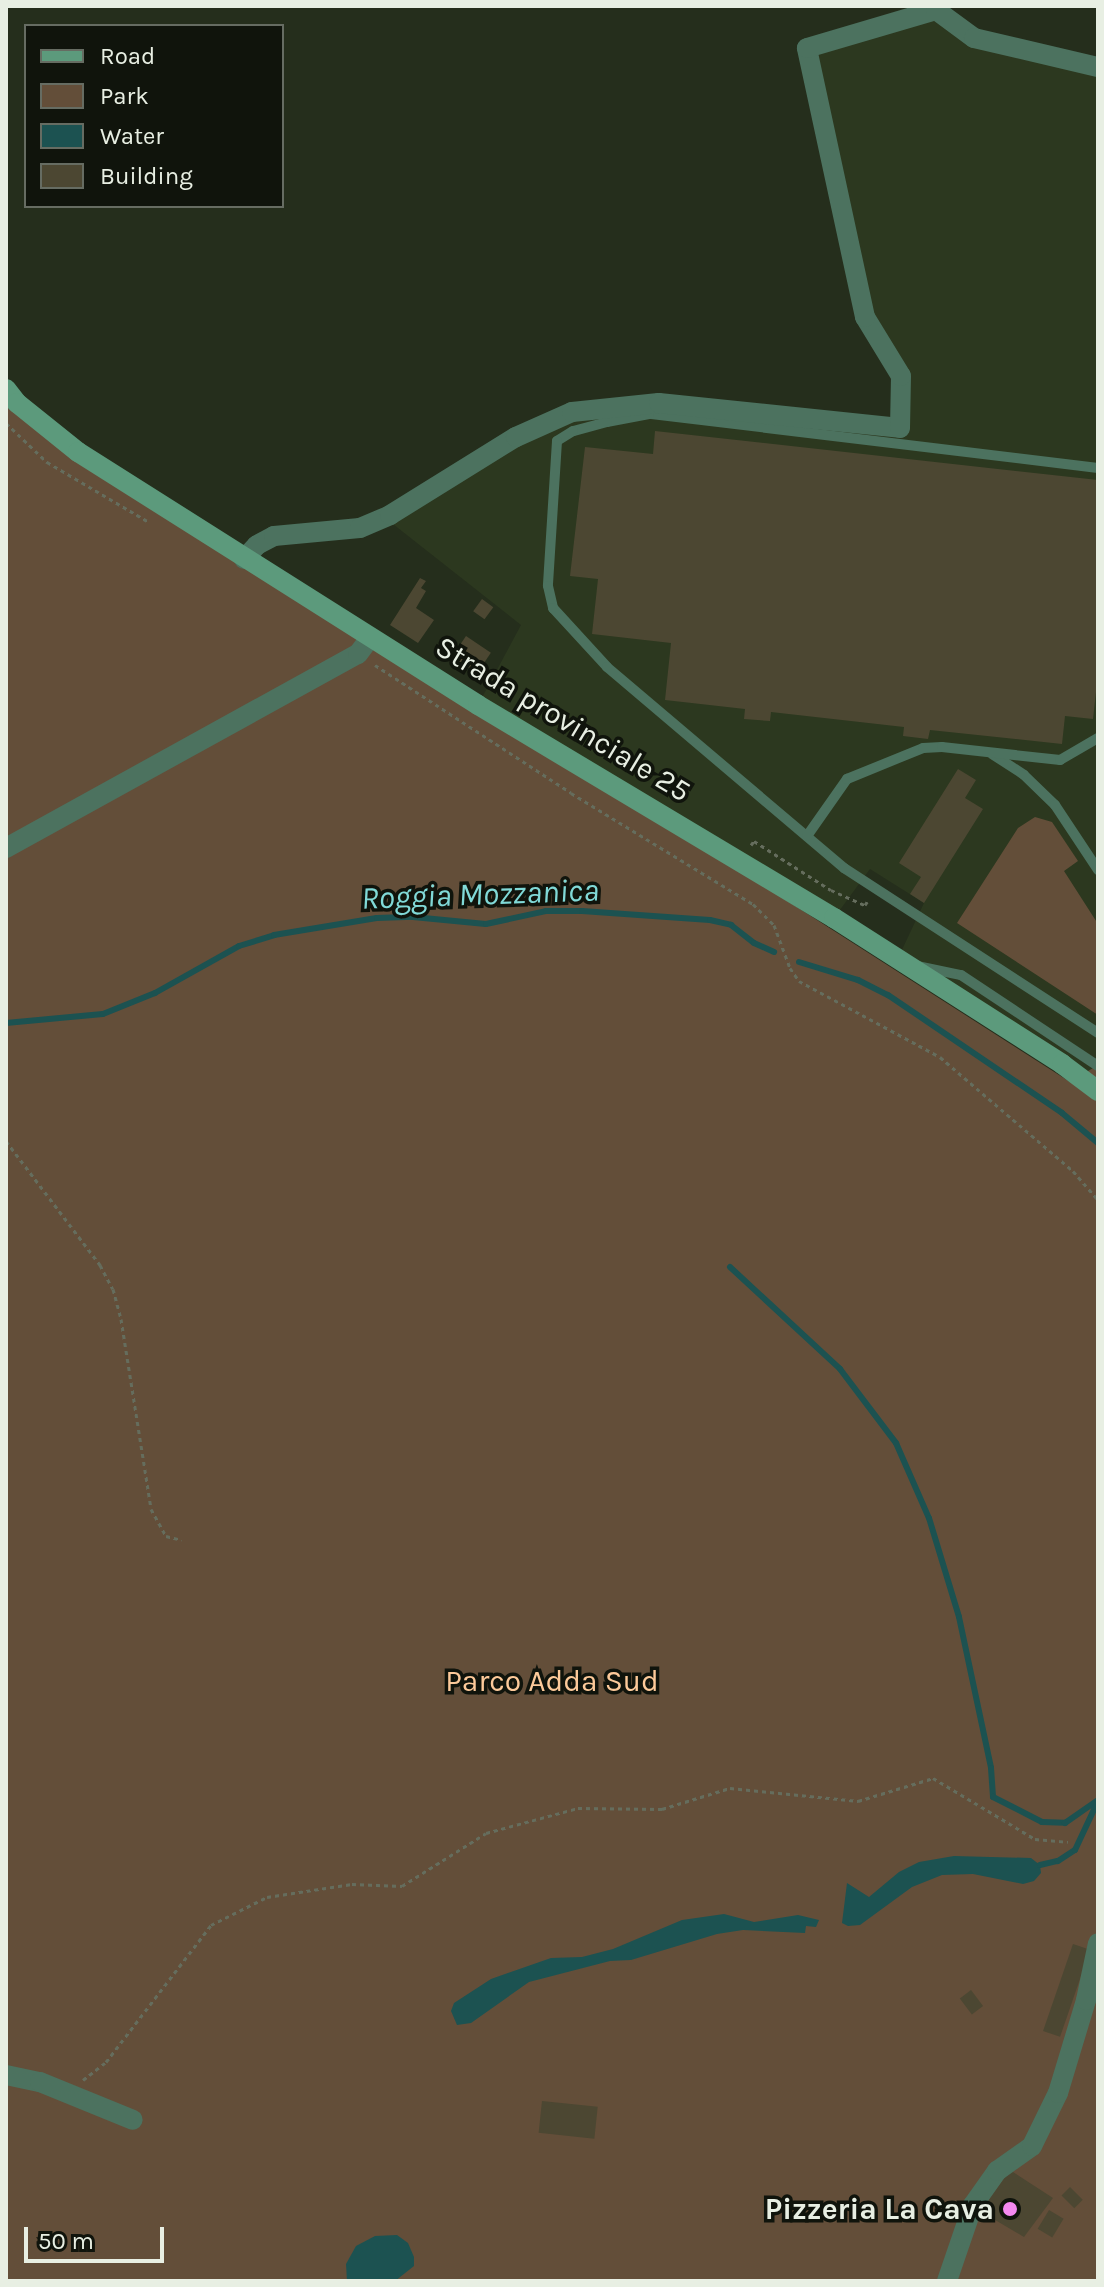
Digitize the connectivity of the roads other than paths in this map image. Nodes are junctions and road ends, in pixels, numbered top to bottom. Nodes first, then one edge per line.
1 (1098, 67) edge
2 (6, 389) edge
3 (1098, 468) edge
4 (244, 559) junction
5 (364, 646) junction
6 (1098, 738) edge
7 (986, 751) junction
8 (807, 836) junction
9 (6, 848) edge
10 (1098, 870) edge
11 (907, 965) junction
12 (1098, 1033) edge
13 (1098, 1066) edge
14 (1098, 1091) edge
15 (1098, 1943) edge
16 (6, 2075) edge
17 (133, 2120) dead end
18 (947, 2281) edge

1 - 4 street
2 - 4 street, Strada provinciale 25
3 - 8 lane
4 - 5 street, Strada provinciale 25
5 - 9 street
5 - 11 street, Strada provinciale 25
6 - 7 lane
7 - 8 lane
7 - 10 lane
8 - 12 lane
11 - 13 lane
11 - 14 street, Strada provinciale 25
15 - 18 street
16 - 17 street

